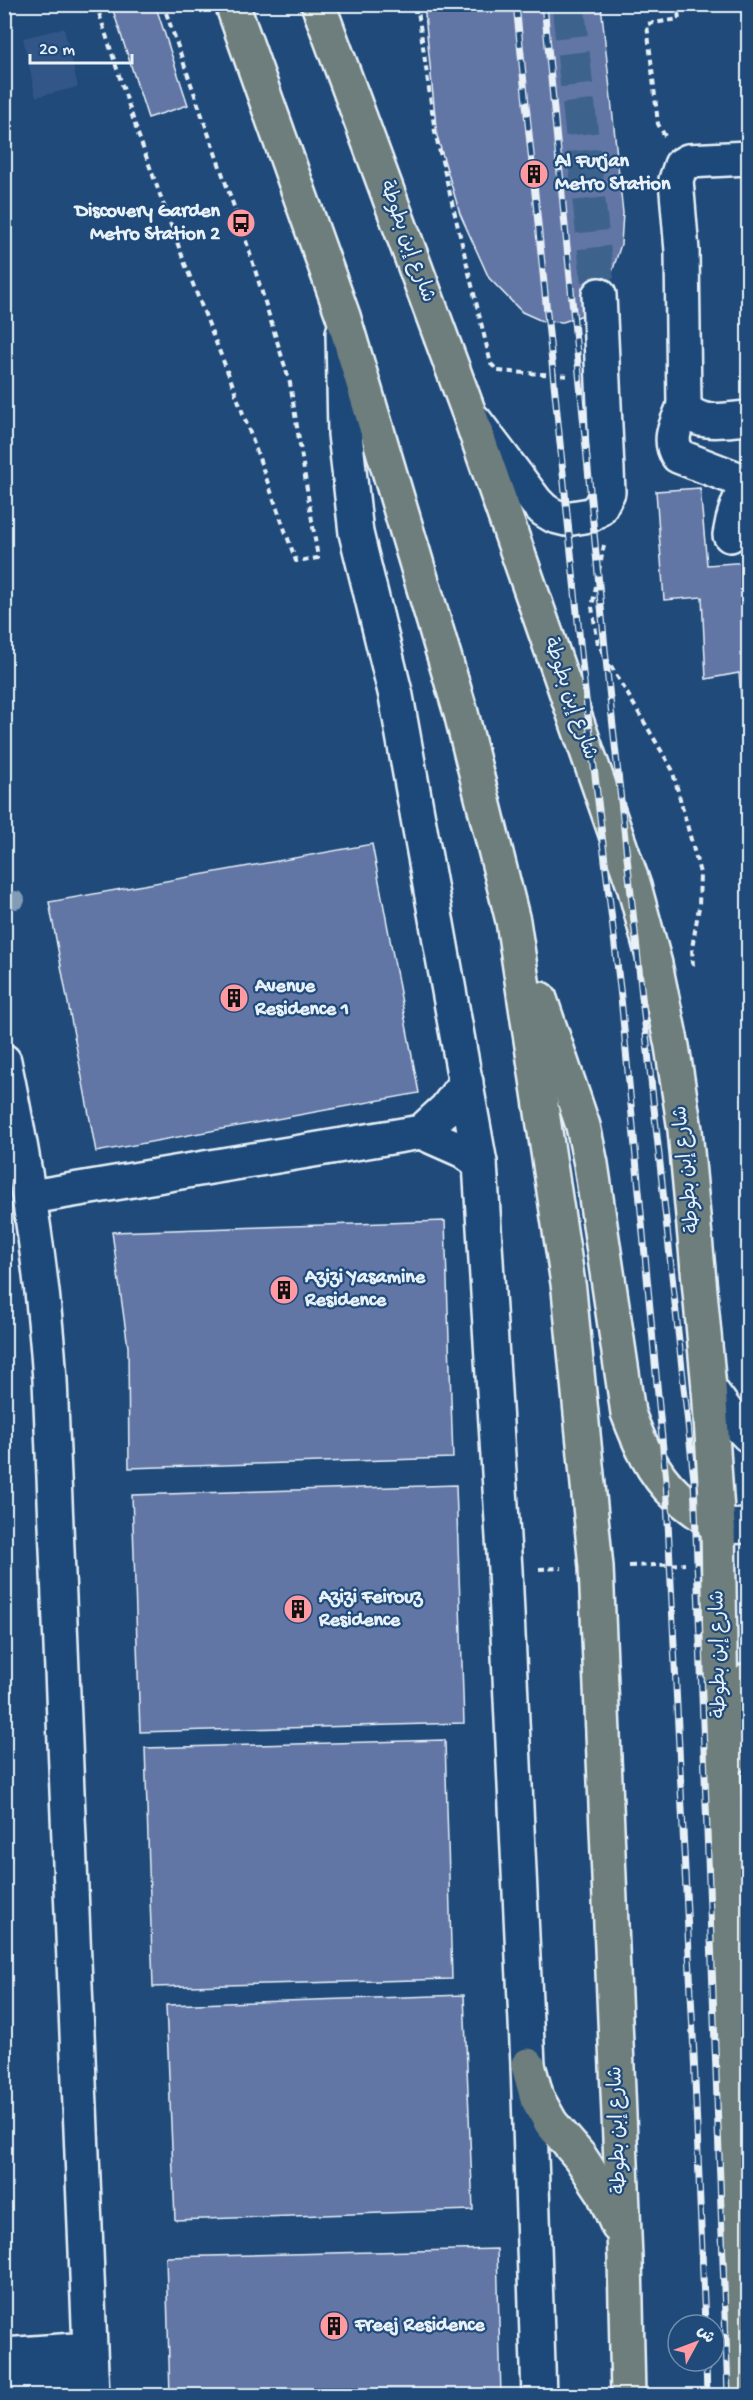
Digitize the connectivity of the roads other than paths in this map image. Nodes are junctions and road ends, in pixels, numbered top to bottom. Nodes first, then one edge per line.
1 (232, 4) edge
2 (318, 4) edge
3 (748, 158) edge
4 (599, 295) tunnel mouth
5 (343, 316) junction
6 (684, 406) junction
7 (469, 413) junction
8 (748, 418) edge
9 (730, 535) dead end
10 (513, 921) junction
11 (4, 1061) edge
12 (466, 1082) junction
13 (421, 1132) junction
14 (480, 1163) junction
15 (31, 1197) junction
16 (709, 1389) junction
17 (748, 1435) edge
18 (733, 1526) edge
19 (748, 1680) edge
20 (725, 1824) junction
21 (528, 2065) junction
22 (744, 2203) edge
23 (625, 2258) junction
24 (748, 2340) edge
25 (4, 2355) edge
26 (91, 2373) edge
27 (4, 2381) edge
28 (748, 2392) edge
29 (539, 2396) edge
30 (628, 2396) edge

1 - 5 main road, شارع إبن بطوطة
2 - 7 main road, شارع إبن بطوطة
3 - 6 street
4 - 7 street
5 - 10 main road, شارع إبن بطوطة
5 - 12 street
6 - 8 street
6 - 9 street
7 - 16 main road, شارع إبن بطوطة
10 - 18 main road
10 - 23 main road, شارع إبن بطوطة
11 - 15 street
12 - 13 street
12 - 14 street
13 - 14 street
13 - 15 street
14 - 21 street
15 - 26 street
16 - 17 street
16 - 18 main road, شارع إبن بطوطة
18 - 20 main road, شارع إبن بطوطة
19 - 20 main road
20 - 22 main road, شارع إبن بطوطة
21 - 23 main road
21 - 29 street
22 - 24 main road, شارع إبن بطوطة
23 - 30 main road, شارع إبن بطوطة
24 - 28 main road, شارع إبن بطوطة
25 - 26 street
26 - 27 street

